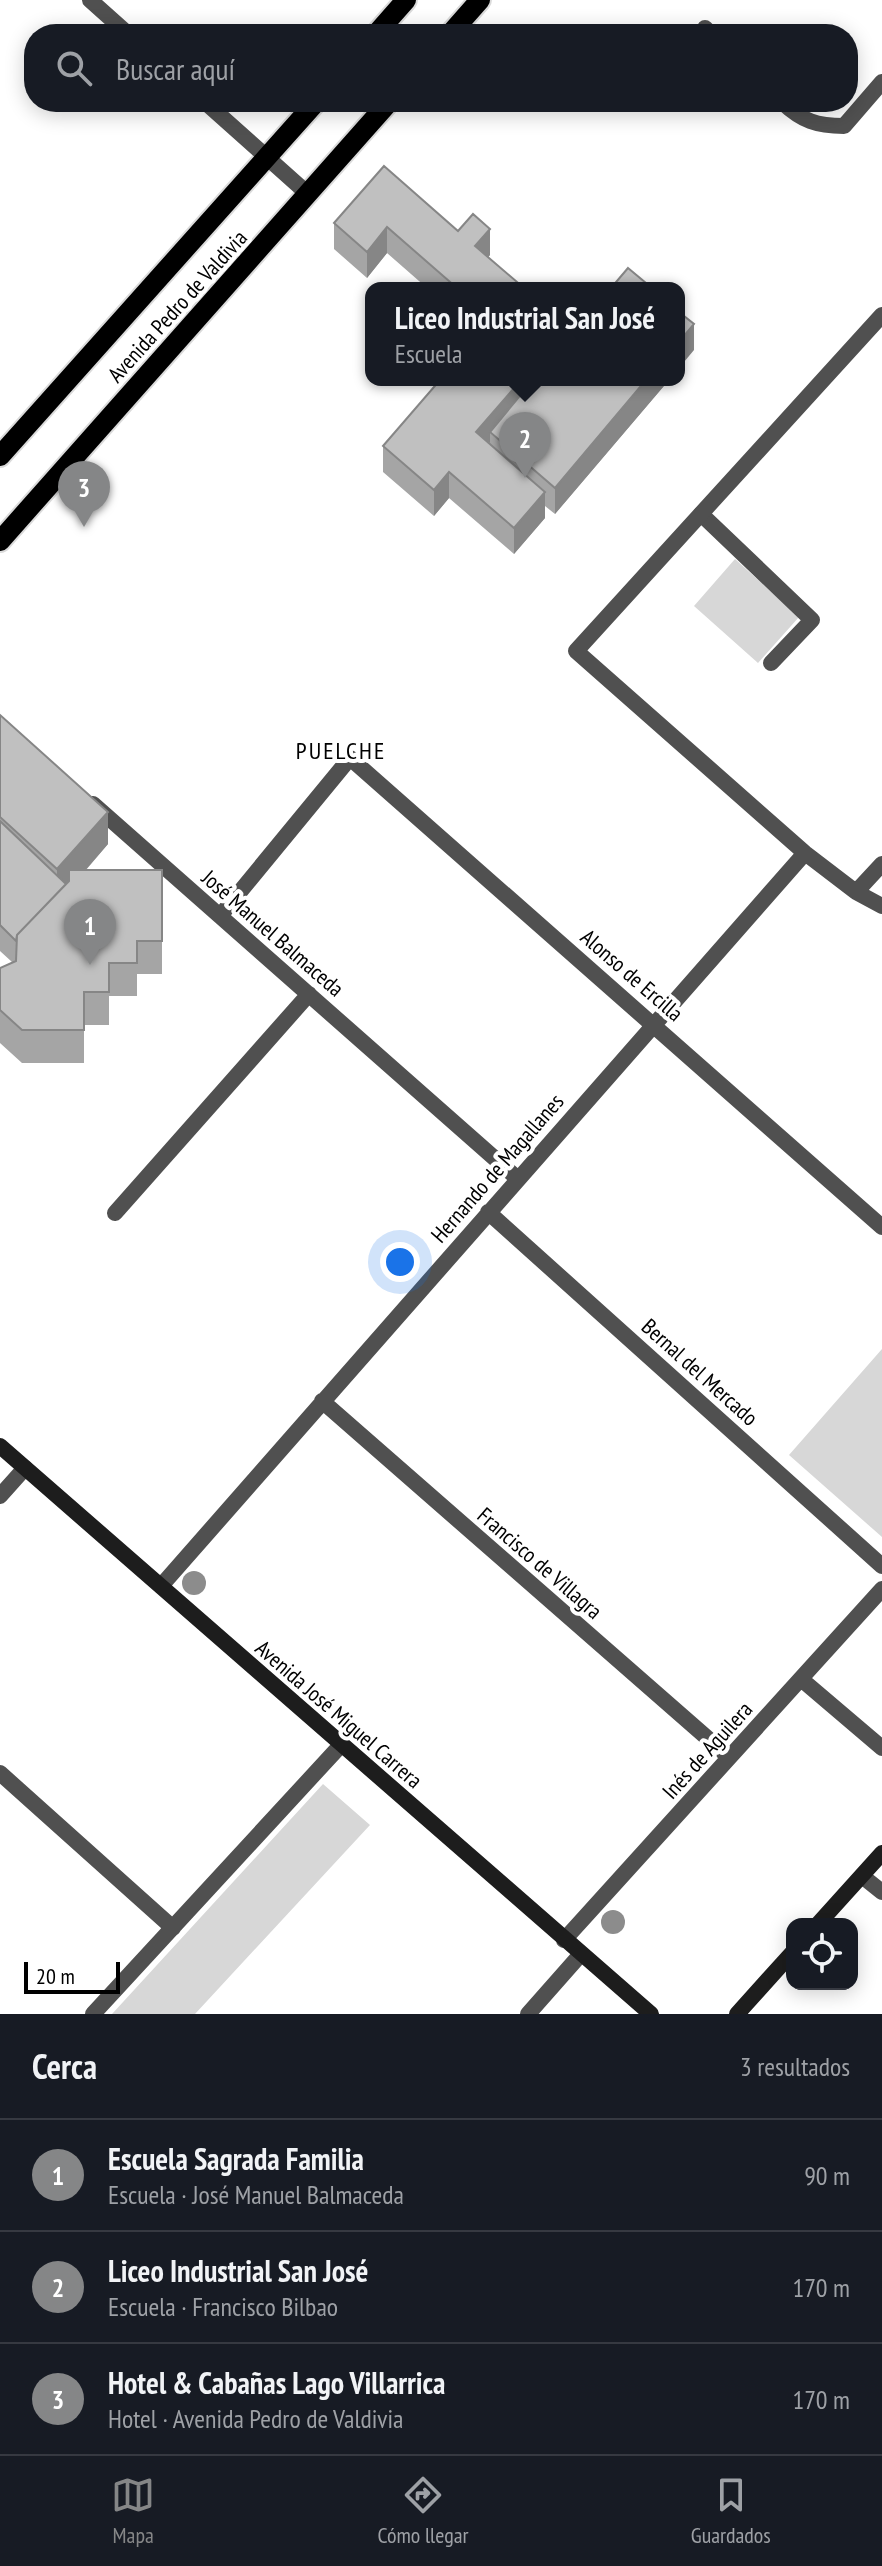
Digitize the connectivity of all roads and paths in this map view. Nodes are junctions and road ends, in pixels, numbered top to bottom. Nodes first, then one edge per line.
1 (90, 0) edge
2 (406, 0) edge
3 (480, 0) edge
4 (117, 24) edge
5 (385, 24) edge
6 (459, 24) edge
7 (882, 82) edge
8 (858, 110) edge
9 (216, 112) edge
10 (307, 112) edge
11 (380, 112) edge
12 (793, 112) edge
13 (856, 112) edge
14 (267, 158) junction
15 (308, 194) junction
16 (882, 315) edge
17 (0, 456) edge
18 (701, 514) junction
19 (0, 541) edge
20 (771, 663) dead end
21 (85, 797) edge
22 (805, 853) junction
23 (882, 864) edge
24 (856, 892) junction
25 (882, 906) edge
26 (220, 916) junction
27 (309, 994) junction
28 (654, 1023) junction
29 (518, 1179) junction
30 (488, 1212) junction
31 (115, 1213) dead end
32 (882, 1227) edge
33 (322, 1401) junction
34 (0, 1446) edge
35 (25, 1468) junction
36 (0, 1496) edge
37 (882, 1566) edge
38 (161, 1586) junction
39 (882, 1589) edge
40 (801, 1679) junction
41 (341, 1745) junction
42 (882, 1748) edge
43 (729, 1757) junction
44 (0, 1773) edge
45 (882, 1853) edge
46 (862, 1876) junction
47 (882, 1892) edge
48 (824, 1918) edge
49 (173, 1928) junction
50 (564, 1940) junction
51 (581, 1954) junction
52 (786, 1960) edge
53 (93, 2014) edge
54 (528, 2014) edge
55 (651, 2014) edge
56 (737, 2014) edge

1 - 4 street
2 - 5 main road
3 - 6 main road
7 - 8 street
9 - 14 street
10 - 14 main road, Avenida Pedro de Valdivia
11 - 15 main road, Avenida Pedro de Valdivia
12 - 13 street
14 - 15 street
14 - 17 main road, Avenida Pedro de Valdivia
15 - 19 main road, Avenida Pedro de Valdivia
16 - 18 street
18 - 20 street
18 - 22 street
21 - 26 street, José Manuel Balmaceda
22 - 24 street
22 - 28 street, Hernando de Magallanes
23 - 24 street
24 - 25 street
26 - 27 street, José Manuel Balmaceda
26 - 28 street, Alonso de Ercilla
27 - 29 street, José Manuel Balmaceda
27 - 31 street
28 - 29 street, Hernando de Magallanes
28 - 32 street, Alonso de Ercilla
29 - 30 street, Hernando de Magallanes
30 - 33 street, Hernando de Magallanes
30 - 37 street, Bernal del Mercado
33 - 38 street, Hernando de Magallanes
33 - 43 street, Francisco de Villagra
34 - 35 main road, Avenida José Miguel Carrera
35 - 36 street
35 - 38 main road, Avenida José Miguel Carrera
38 - 41 main road, Avenida José Miguel Carrera
39 - 40 street, Inés de Aguilera
40 - 42 street
40 - 43 street, Inés de Aguilera
41 - 49 street
41 - 50 main road, Avenida José Miguel Carrera
43 - 50 street, Inés de Aguilera
44 - 49 street
45 - 46 main road
46 - 47 street
46 - 48 main road
49 - 53 street
50 - 51 main road, Avenida José Miguel Carrera
51 - 54 street
51 - 55 main road, Avenida José Miguel Carrera
52 - 56 main road

